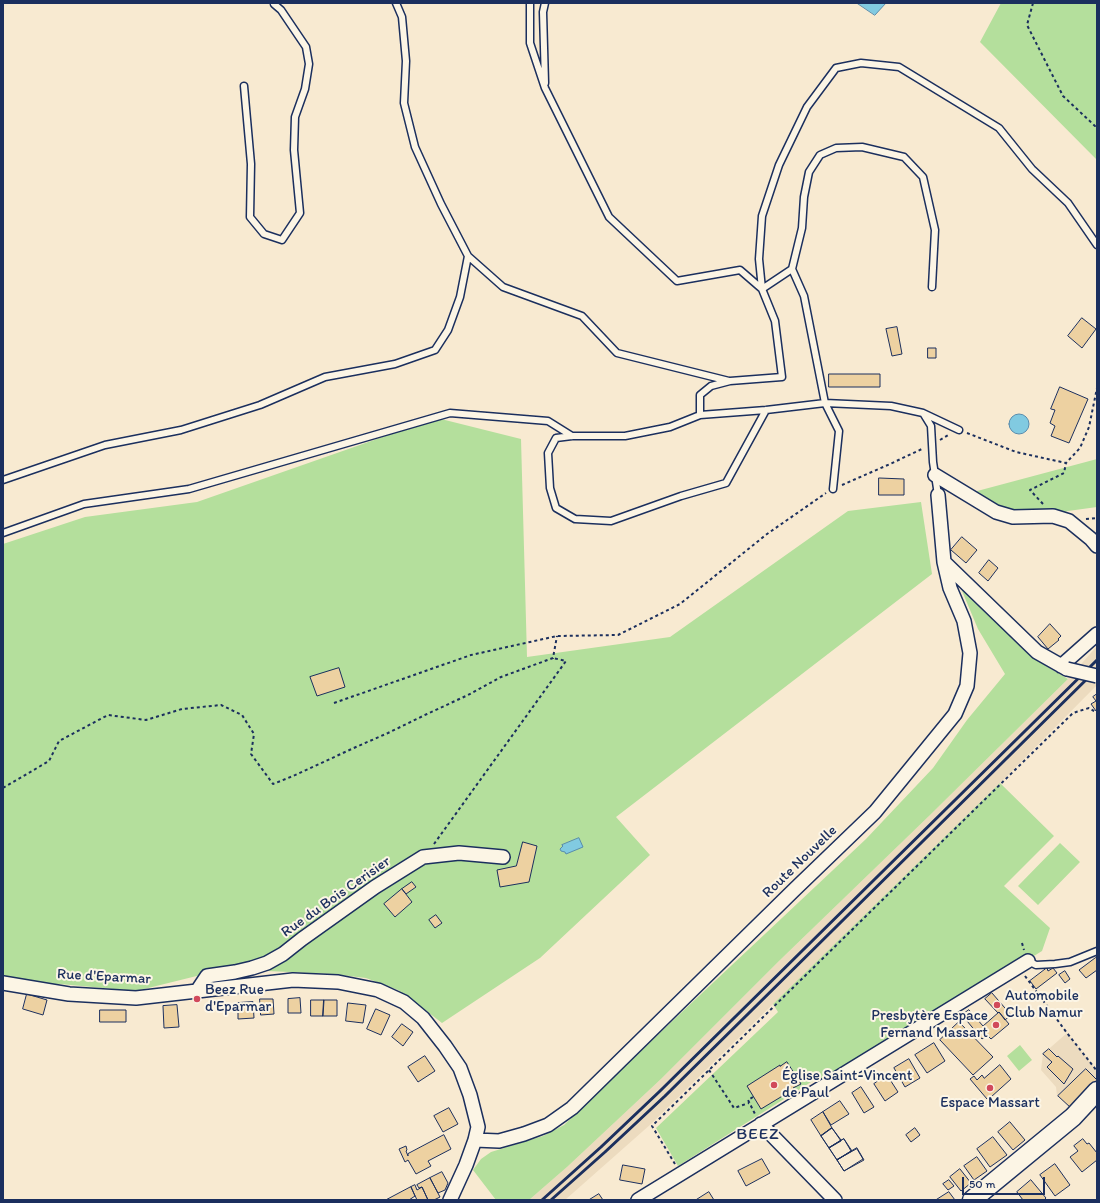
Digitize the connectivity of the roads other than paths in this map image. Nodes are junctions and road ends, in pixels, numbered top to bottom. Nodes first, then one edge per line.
1 (274, 3) edge
2 (396, 3) edge
3 (530, 3) edge
4 (545, 3) edge
5 (244, 86) dead end
6 (545, 88) junction
7 (1097, 244) edge
8 (468, 256) junction
9 (792, 269) junction
10 (932, 287) dead end
11 (762, 289) junction
12 (730, 381) junction
13 (825, 403) junction
14 (766, 410) junction
15 (923, 413) junction
16 (700, 415) junction
17 (960, 430) road end
18 (572, 436) junction
19 (935, 475) junction
20 (3, 480) edge
21 (833, 489) road end
22 (938, 495) joint
23 (3, 533) edge
24 (1097, 546) edge
25 (944, 562) junction
26 (1097, 634) edge
27 (1064, 667) junction
28 (1097, 676) edge
29 (503, 857) dead end
30 (1097, 950) edge
31 (1023, 964) joint
32 (3, 983) edge
33 (198, 991) junction
34 (1097, 1091) edge
35 (761, 1124) junction
36 (474, 1140) junction
37 (450, 1200) edge
38 (638, 1200) edge
39 (835, 1200) edge
40 (972, 1200) edge

1 - 5 lane
2 - 8 lane
3 - 6 lane
4 - 6 lane
6 - 11 lane
7 - 11 lane
8 - 12 lane
8 - 20 lane
9 - 10 lane
9 - 11 lane
9 - 13 lane
11 - 12 lane
12 - 16 lane
13 - 14 lane
13 - 15 lane
13 - 21 lane
14 - 16 lane
14 - 18 lane
15 - 17 lane
15 - 19 lane
16 - 18 lane
18 - 23 lane
19 - 22 lane
19 - 24 street
22 - 25 street, Route Nouvelle
25 - 27 street
25 - 36 street, Route Nouvelle
26 - 27 street
27 - 28 street, bridge
29 - 33 street, Rue du Bois Cerisier
30 - 31 lane
31 - 35 street
32 - 33 street, Rue d'Eparmar
33 - 36 street, Rue d'Eparmar
34 - 40 main road
35 - 38 street
35 - 39 street
36 - 37 street, Rue d'Eparmar

